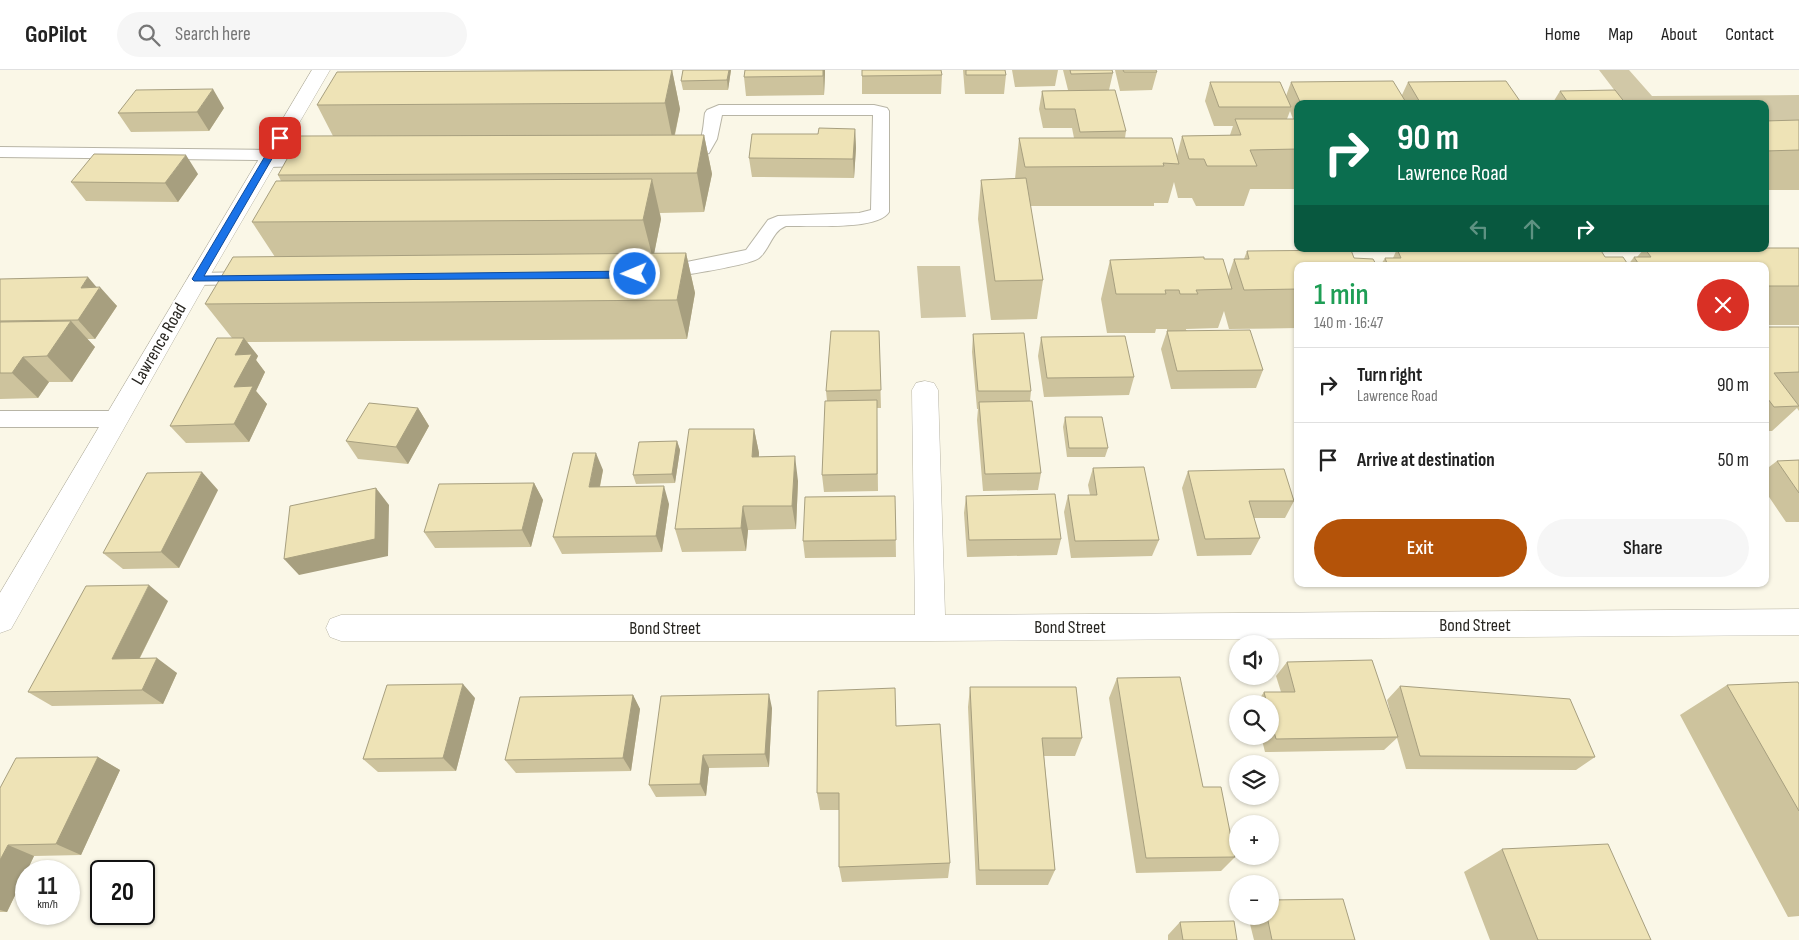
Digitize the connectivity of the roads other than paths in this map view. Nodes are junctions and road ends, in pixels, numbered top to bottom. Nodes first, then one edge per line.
1 (320, 70) edge
2 (0, 152) edge
3 (664, 157) edge
4 (268, 158) junction
5 (334, 161) edge
6 (644, 274) edge
7 (270, 278) edge
8 (197, 279) junction
9 (925, 390) dead end
10 (116, 419) junction
11 (0, 420) edge
12 (0, 620) edge
13 (1799, 622) edge
14 (341, 628) dead end
15 (930, 628) junction

1 - 4 street, Lawrence Road
2 - 4 lane
3 - 6 lane
4 - 5 lane
4 - 8 street, Lawrence Road
7 - 8 lane
8 - 10 street, Lawrence Road
9 - 15 street
10 - 11 lane
10 - 12 street, Lawrence Road
13 - 15 street, Bond Street
14 - 15 street, Bond Street

